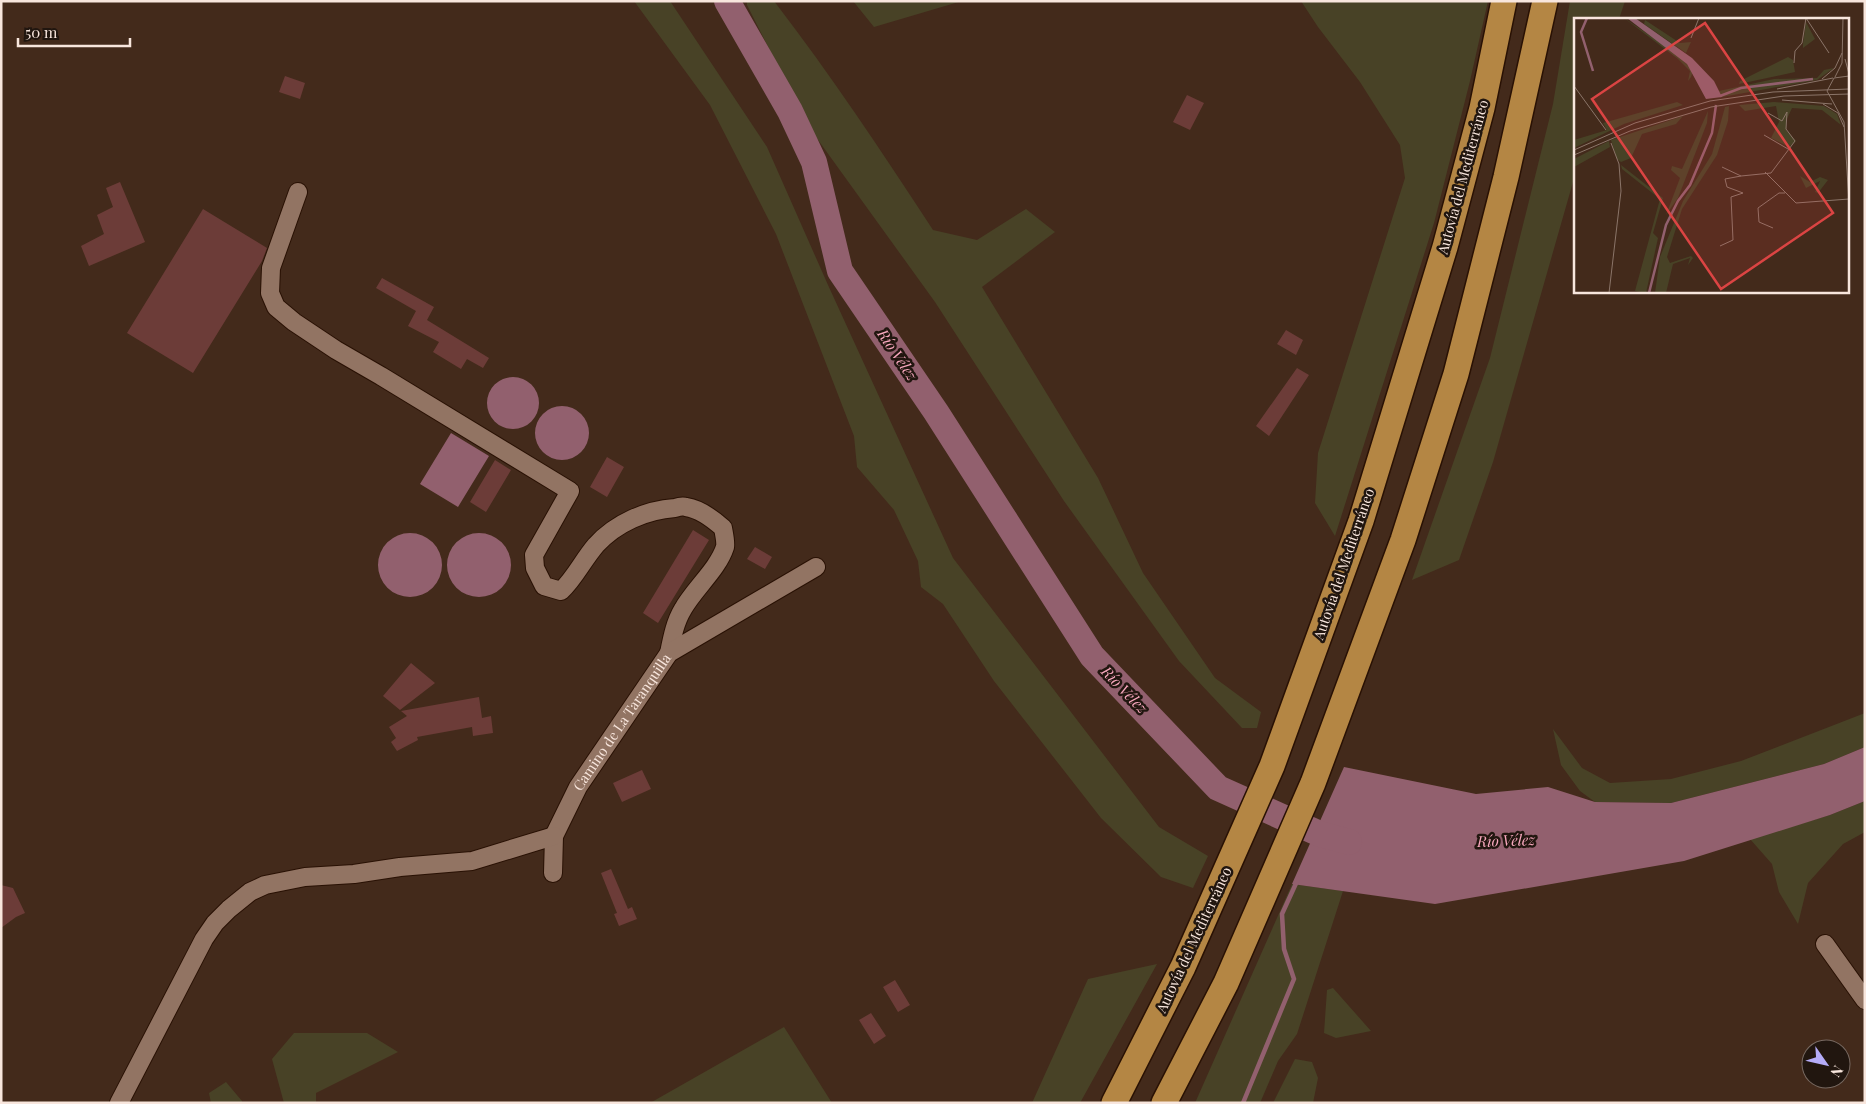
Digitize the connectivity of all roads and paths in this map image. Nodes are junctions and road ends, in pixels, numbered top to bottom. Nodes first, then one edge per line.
1 (1504, 1) edge
2 (1545, 1) edge
3 (298, 192) dead end
4 (816, 567) dead end
5 (669, 653) junction
6 (554, 836) junction
7 (553, 873) dead end
8 (1825, 944) dead end
9 (1226, 983) junction
10 (1865, 1000) edge
11 (1159, 1015) junction
12 (119, 1103) edge
13 (1106, 1103) edge
14 (1114, 1103) edge
15 (1164, 1103) edge
16 (1173, 1103) edge

1 - 11 highway, Autovía del Mediterráneo
2 - 9 highway
3 - 5 street
4 - 5 street, Camino de La Taranquilla
5 - 6 street, Camino de La Taranquilla
6 - 7 street, Camino de La Taranquilla
6 - 12 street
8 - 10 street
9 - 15 highway
9 - 16 highway
11 - 13 highway
11 - 14 highway, Autovía del Mediterráneo

